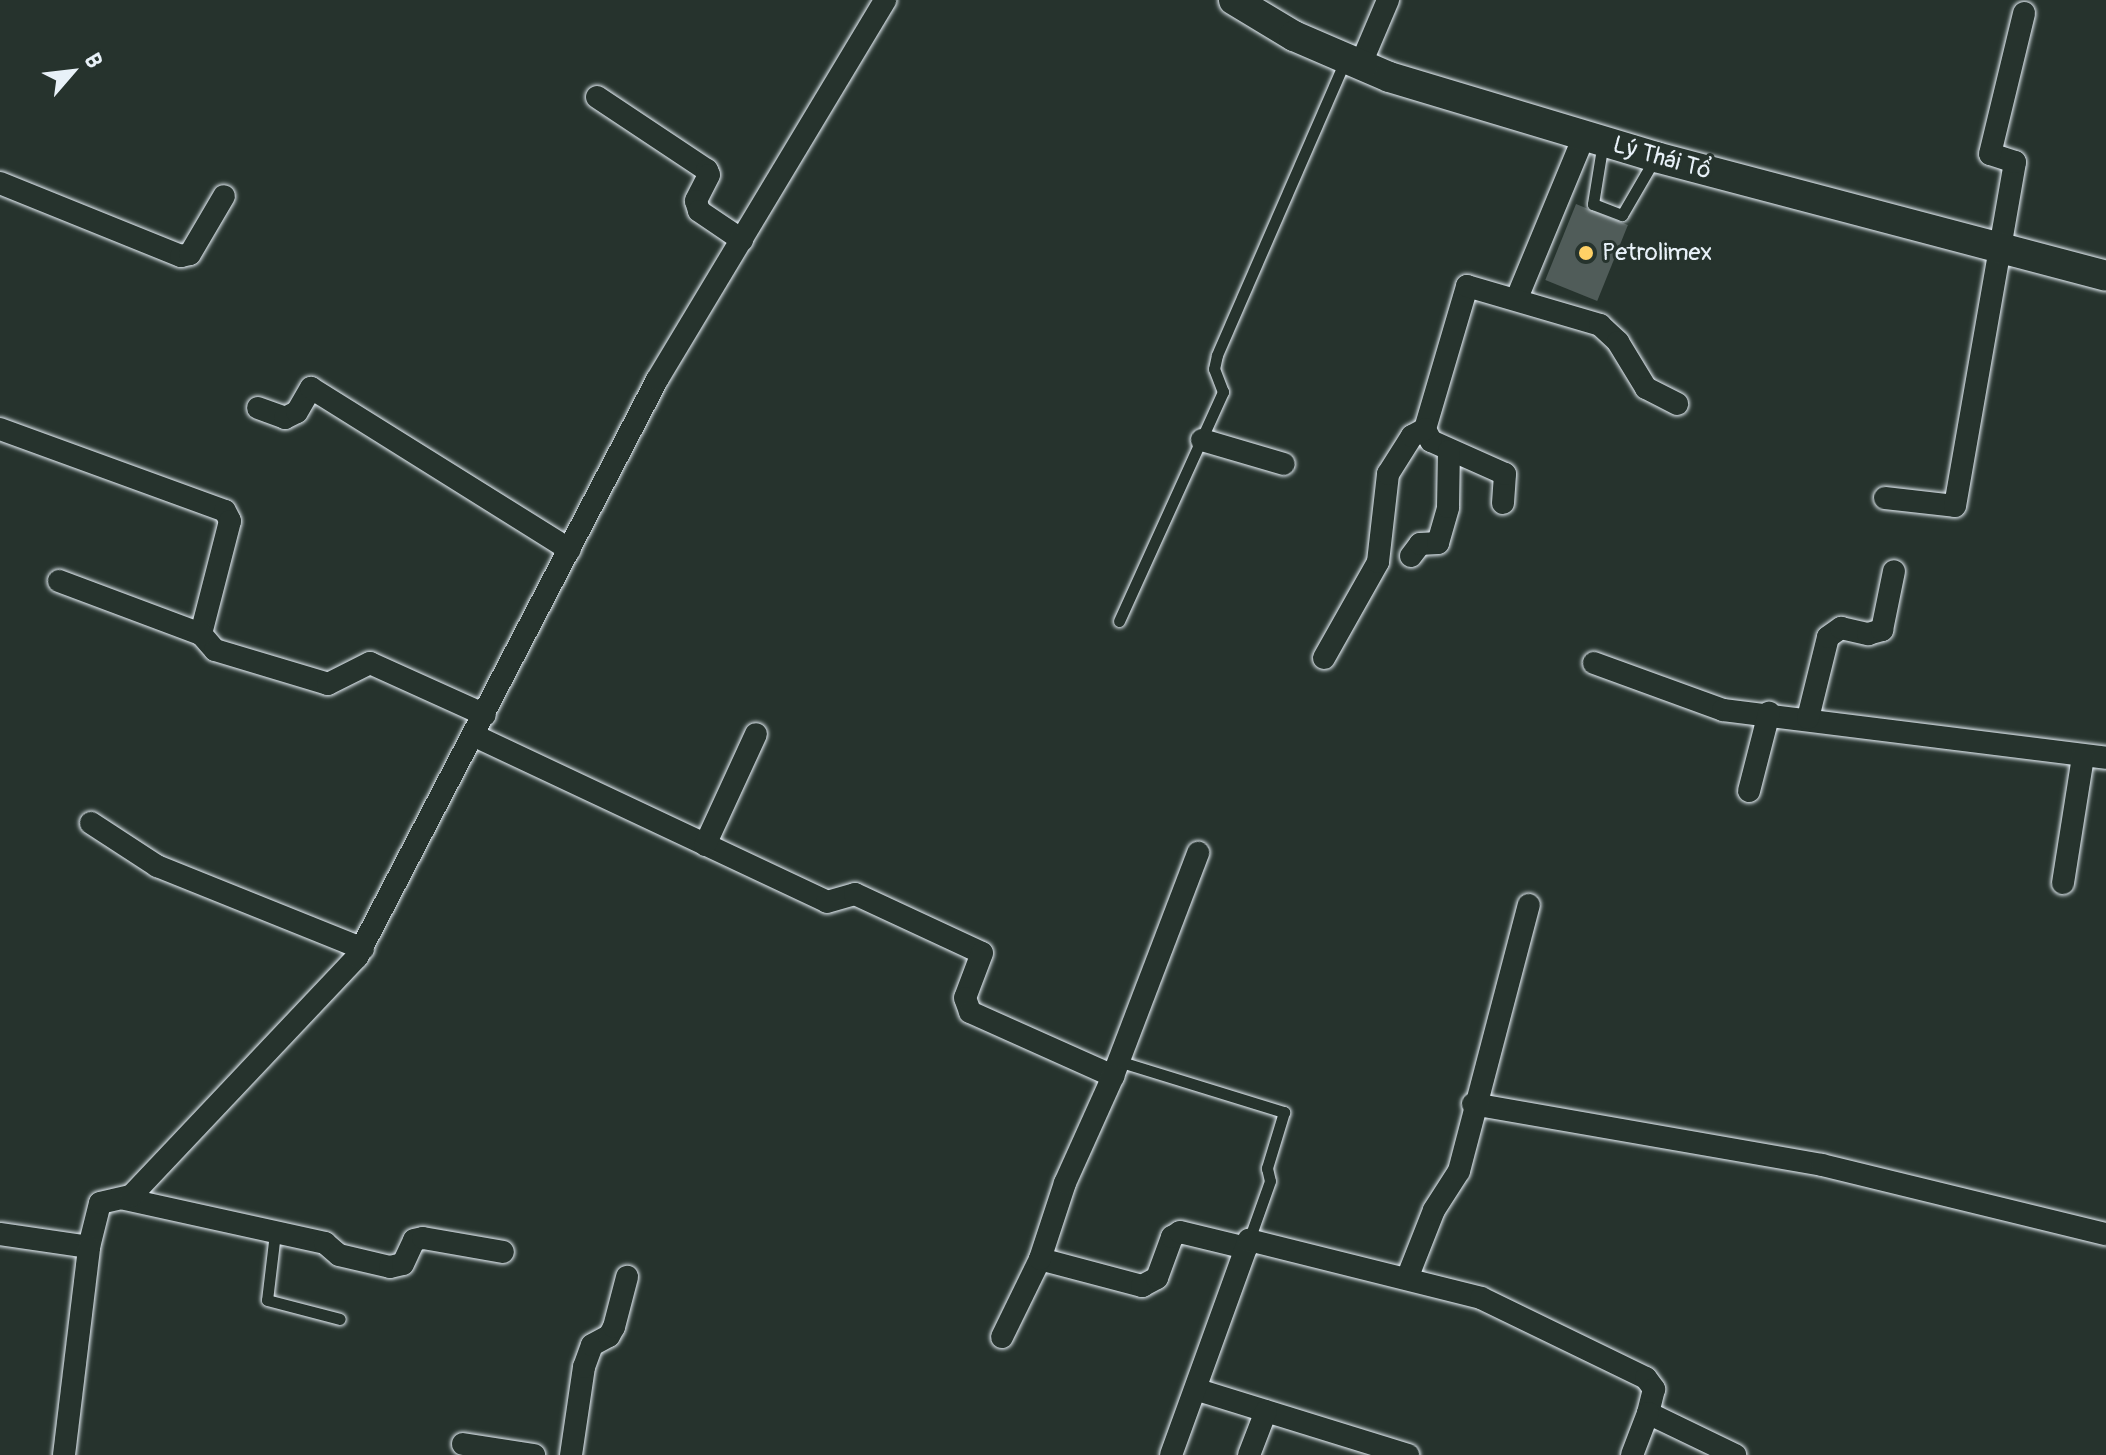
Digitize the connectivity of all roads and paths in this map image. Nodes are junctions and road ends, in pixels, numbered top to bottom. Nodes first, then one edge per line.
1 (885, 0) edge
2 (1234, 0) edge
3 (1388, 0) edge
4 (2024, 13) dead end
5 (1353, 63) junction
6 (597, 97) dead end
7 (1594, 139) junction
8 (1656, 157) junction
9 (0, 183) edge
10 (224, 196) dead end
11 (742, 240) junction
12 (2000, 250) junction
13 (2106, 276) edge
14 (1517, 298) junction
15 (1677, 404) dead end
16 (258, 408) dead end
17 (0, 429) edge
18 (1425, 429) junction
19 (1202, 440) junction
20 (1449, 451) junction
21 (1284, 464) dead end
22 (1885, 498) dead end
23 (1503, 503) dead end
24 (570, 550) junction
25 (1411, 556) dead end
26 (1894, 571) dead end
27 (59, 581) dead end
28 (1119, 621) dead end
29 (201, 634) junction
30 (1324, 658) dead end
31 (1594, 663) dead end
32 (1769, 713) junction
33 (485, 715) junction
34 (1808, 718) junction
35 (756, 734) dead end
36 (475, 736) junction
37 (2083, 757) junction
38 (2106, 758) edge
39 (1749, 791) dead end
40 (91, 823) dead end
41 (705, 845) junction
42 (1198, 853) dead end
43 (2063, 883) dead end
44 (1529, 905) dead end
45 (363, 949) junction
46 (1116, 1068) junction
47 (1473, 1104) junction
48 (125, 1199) junction
49 (275, 1233) junction
50 (0, 1234) edge
51 (2106, 1234) edge
52 (1248, 1244) junction
53 (89, 1247) junction
54 (503, 1252) dead end
55 (1040, 1259) junction
56 (1408, 1276) junction
57 (627, 1277) dead end
58 (340, 1319) dead end
59 (1002, 1337) dead end
60 (1198, 1390) junction
61 (1266, 1411) junction
62 (1648, 1413) junction
63 (463, 1444) dead end
64 (1361, 1448) edge
65 (64, 1455) edge
66 (534, 1455) edge
67 (571, 1455) edge
68 (1171, 1455) edge
69 (1249, 1455) edge
70 (1408, 1455) edge
71 (1632, 1455) edge
72 (1735, 1455) edge

1 - 11 street
2 - 5 main road, Lý Thái Tổ
3 - 5 street
4 - 12 street
5 - 7 main road, Lý Thái Tổ
5 - 19 lane
6 - 11 street
7 - 8 main road, Lý Thái Tổ
7 - 8 lane
7 - 14 street
8 - 12 main road, Lý Thái Tổ
9 - 10 street
11 - 24 street
12 - 13 main road, Lý Thái Tổ
12 - 22 street
14 - 15 street
14 - 18 street
16 - 24 street
17 - 29 street
18 - 20 street
18 - 30 street
19 - 21 street
19 - 28 lane
20 - 23 street
20 - 25 street
24 - 33 street
26 - 34 street
27 - 29 street
29 - 33 street
31 - 32 street
32 - 34 street
32 - 39 street
33 - 36 street
34 - 37 street
35 - 41 street
36 - 41 street
36 - 45 street
37 - 38 street
37 - 43 street
40 - 45 street
41 - 46 street
42 - 46 street
44 - 47 street
45 - 48 street
46 - 52 lane
46 - 55 street
47 - 51 street
47 - 56 street
48 - 49 street
48 - 53 street
49 - 54 street
49 - 58 lane
50 - 53 street
52 - 55 street
52 - 56 street
52 - 60 street
53 - 65 street
55 - 59 street
56 - 62 street
57 - 67 street
60 - 61 street
60 - 68 street
61 - 64 street
61 - 69 street
62 - 71 street
62 - 72 street
63 - 66 street
64 - 70 street

